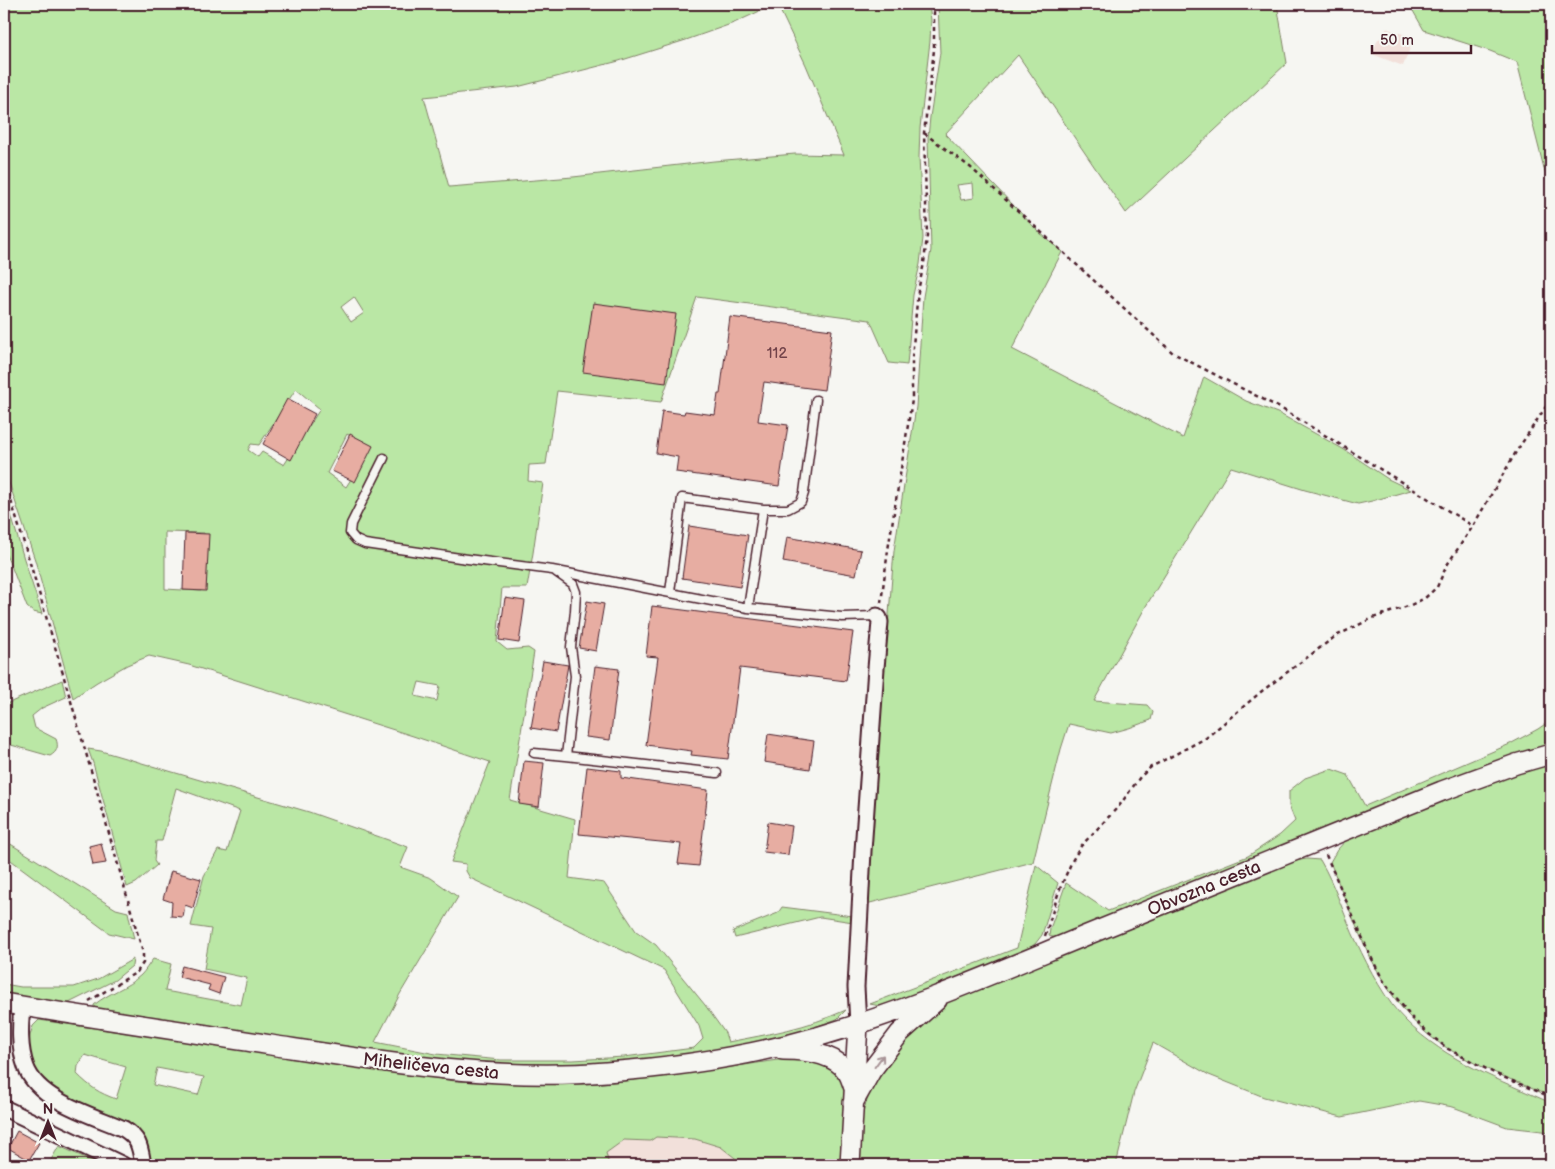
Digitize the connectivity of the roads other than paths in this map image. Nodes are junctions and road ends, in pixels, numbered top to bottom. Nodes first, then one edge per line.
1 (816, 400) dead end
2 (384, 458) dead end
3 (763, 509) junction
4 (552, 570) junction
5 (670, 592) junction
6 (748, 608) junction
7 (878, 617) joint
8 (534, 753) dead end
9 (1551, 754) edge
10 (566, 756) junction
11 (717, 773) dead end
12 (947, 992) junction
13 (13, 1005) edge
14 (858, 1024) junction
15 (765, 1049) junction
16 (854, 1095) junction
17 (4, 1108) edge
18 (123, 1165) edge
19 (143, 1165) edge
20 (850, 1165) edge

1 - 3 lane
2 - 4 lane
3 - 5 lane
3 - 6 lane
4 - 5 lane
4 - 10 lane
5 - 6 lane
6 - 7 lane
7 - 14 street
8 - 10 lane
9 - 12 street, Obvozna cesta
10 - 11 lane
12 - 14 street, Obvozna cesta
16 -> 12 street
13 - 15 street, Miheličeva cesta
13 - 19 street
14 - 15 street, Miheličeva cesta
14 - 16 street
15 - 16 street
16 - 20 street
17 - 18 street

